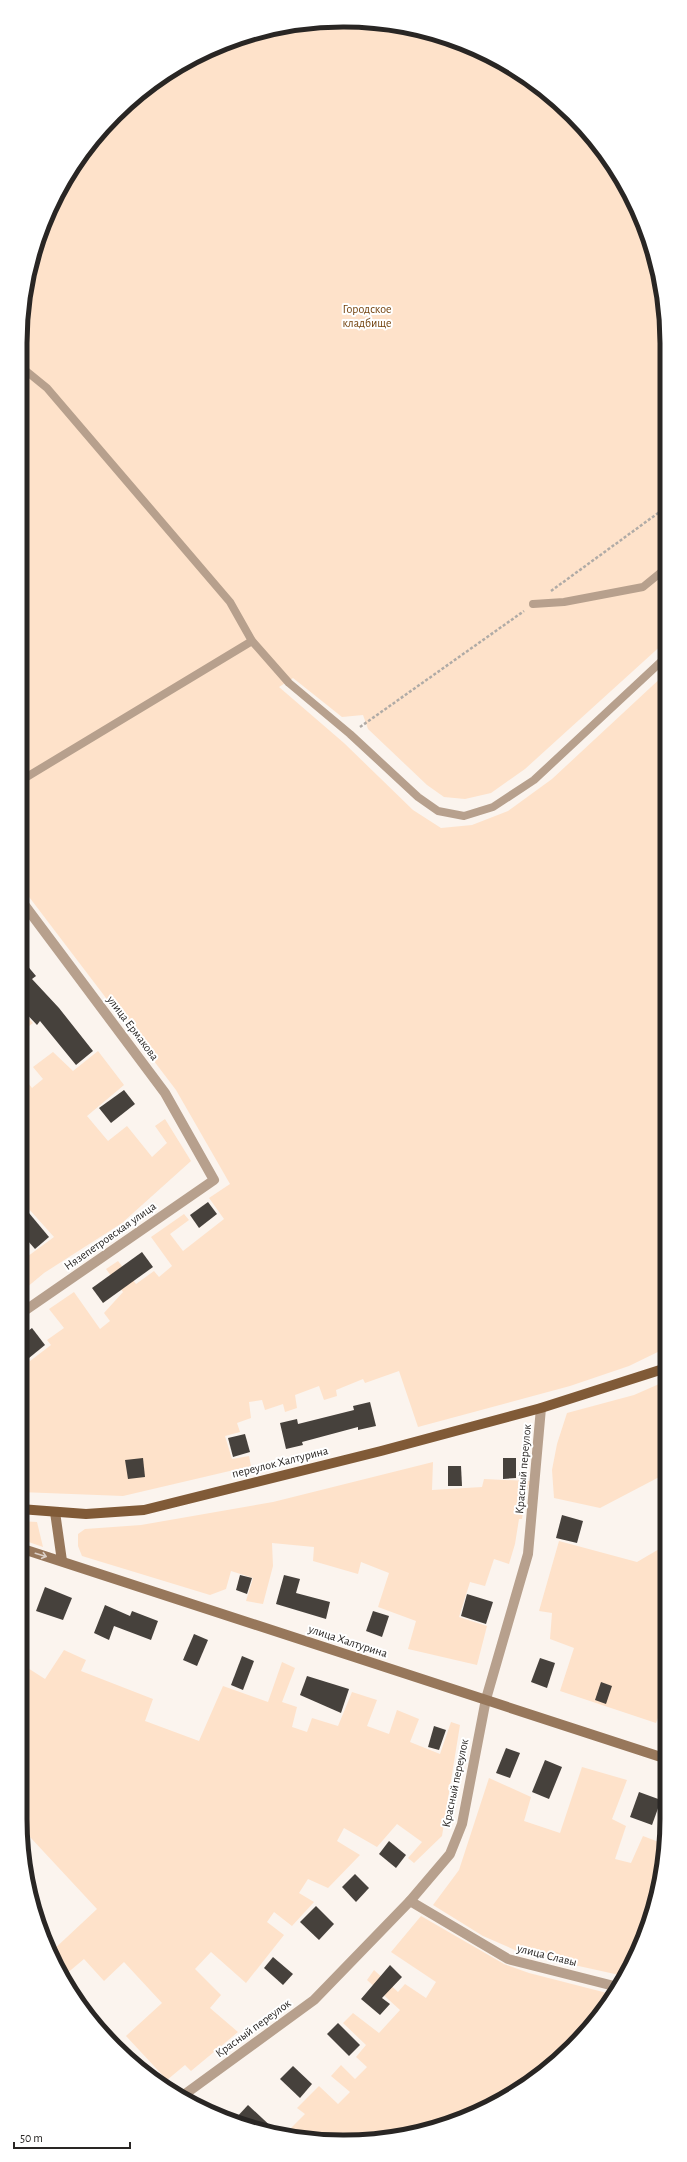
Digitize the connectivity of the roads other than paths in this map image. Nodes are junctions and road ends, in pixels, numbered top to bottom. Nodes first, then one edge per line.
1 (27, 372) edge
2 (660, 573) edge
3 (533, 604) road end
4 (252, 642) junction
5 (660, 663) edge
6 (27, 776) edge
7 (27, 908) edge
8 (214, 1180) joint
9 (27, 1309) edge
10 (660, 1370) edge
11 (541, 1408) junction
12 (27, 1510) edge
13 (55, 1512) junction
14 (27, 1550) edge
15 (62, 1561) junction
16 (486, 1699) junction
17 (660, 1757) edge
18 (410, 1901) junction
19 (612, 1986) edge
20 (186, 2093) edge

1 - 4 lane
2 - 3 lane
4 - 5 lane
4 - 6 lane
7 - 8 street, улица Ермакова
8 - 9 street, Нязепетровская улица
10 - 11 main road, переулок Халтурина
11 - 13 main road, переулок Халтурина
11 - 16 street, Красный переулок
12 - 13 main road, переулок Халтурина
13 - 15 street
14 -> 15 street, улица Халтурина
15 - 16 street, улица Халтурина
16 - 17 street, улица Халтурина
16 - 18 street, Красный переулок
18 - 19 street, улица Славы
18 - 20 street, Красный переулок

